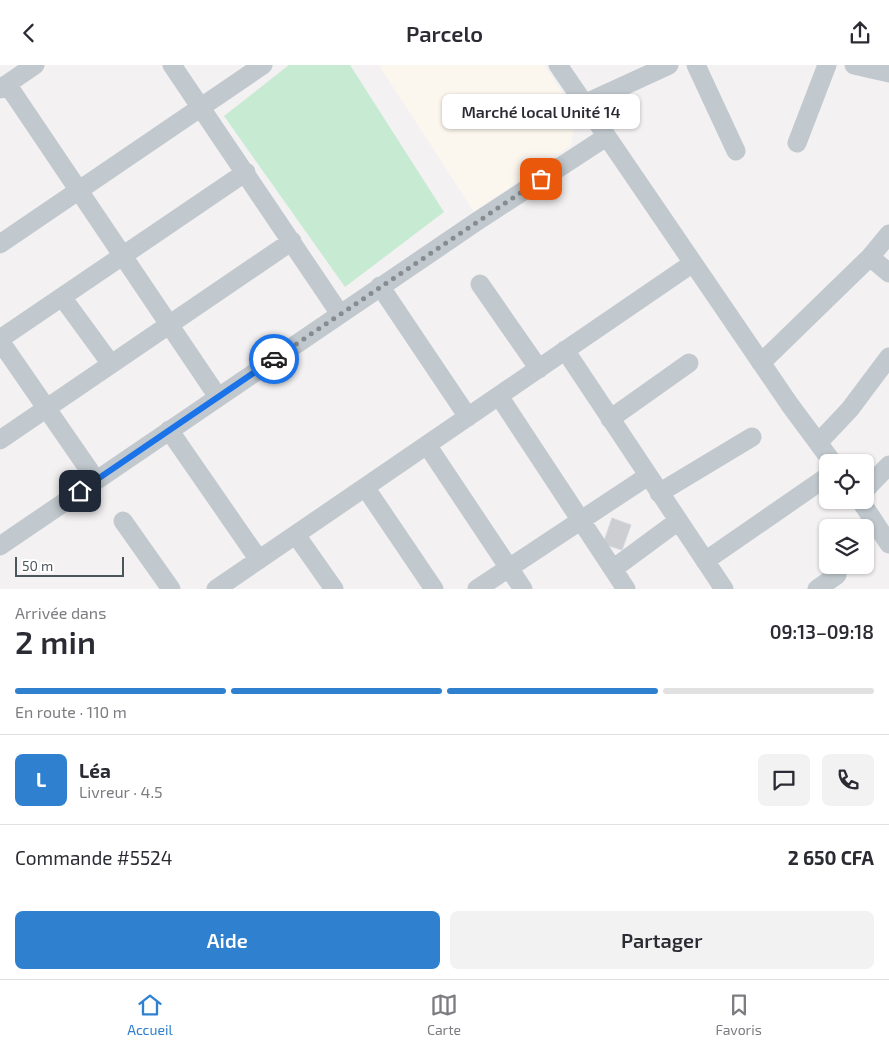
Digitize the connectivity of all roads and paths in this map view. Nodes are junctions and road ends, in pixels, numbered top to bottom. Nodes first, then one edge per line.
1 (35, 65) edge
2 (172, 65) edge
3 (263, 65) edge
4 (558, 65) edge
5 (669, 65) edge
6 (696, 65) edge
7 (828, 65) edge
8 (863, 66) edge
9 (889, 73) edge
10 (4, 86) edge
11 (584, 104) junction
12 (202, 106) junction
13 (606, 137) junction
14 (797, 143) dead end
15 (736, 151) dead end
16 (246, 172) junction
17 (79, 190) junction
18 (889, 234) edge
19 (292, 241) junction
20 (0, 244) edge
21 (123, 256) junction
22 (870, 257) junction
23 (693, 263) junction
24 (889, 273) edge
25 (480, 284) dead end
26 (380, 287) junction
27 (62, 297) junction
28 (340, 314) junction
29 (170, 324) junction
30 (0, 340) edge
31 (565, 350) junction
32 (889, 357) edge
33 (688, 363) dead end
34 (762, 363) junction
35 (111, 364) junction
36 (539, 369) junction
37 (499, 396) junction
38 (218, 397) junction
39 (46, 408) junction
40 (468, 417) junction
41 (610, 419) junction
42 (169, 430) junction
43 (752, 437) dead end
44 (0, 440) edge
45 (818, 443) junction
46 (427, 445) junction
47 (826, 454) edge
48 (889, 465) edge
49 (648, 476) junction
50 (96, 480) junction
51 (874, 481) edge
52 (819, 482) edge
53 (365, 487) junction
54 (659, 493) junction
55 (866, 509) edge
56 (123, 521) dead end
57 (581, 521) junction
58 (678, 521) junction
59 (296, 535) junction
60 (889, 544) edge
61 (0, 546) edge
62 (259, 560) junction
63 (706, 561) junction
64 (509, 568) junction
65 (613, 569) junction
66 (837, 575) dead end
67 (223, 587) edge
68 (171, 589) edge
69 (334, 589) edge
70 (434, 589) edge
71 (477, 589) edge
72 (523, 589) edge
73 (626, 589) edge
74 (724, 589) edge
75 (817, 589) edge

1 - 10 street
2 - 12 street
3 - 12 street
4 - 11 street
5 - 11 street
6 - 15 street
7 - 14 street
8 - 9 street
10 - 17 street
11 - 13 street
12 - 16 street
12 - 17 street
13 - 23 street
13 - 26 street
16 - 19 street
16 - 21 street
17 - 20 street
17 - 21 street
18 - 22 street
19 - 28 street
19 - 29 street
21 - 27 street
21 - 29 street
22 - 24 street
22 - 34 street
23 - 31 street
23 - 34 street
25 - 36 street
26 - 28 street
26 - 40 street
27 - 30 street
27 - 35 street
28 - 38 street
29 - 35 street
29 - 38 street
30 - 39 street
31 - 36 street
31 - 41 street
32 - 45 street
33 - 41 street
34 - 45 street
35 - 39 street
36 - 37 street
37 - 40 street
37 - 57 street
38 - 42 street
39 - 44 street
39 - 50 street
40 - 46 street
41 - 49 street
42 - 50 street
42 - 62 street
43 - 54 street
45 - 47 street
46 - 53 street
46 - 64 street
48 - 51 street
49 - 54 street
49 - 57 street
50 - 61 street
52 - 63 street
53 - 59 street
53 - 70 street
54 - 58 street
55 - 60 street
56 - 68 street
57 - 64 street
57 - 65 street
58 - 63 street
58 - 65 street
59 - 62 street
59 - 69 street
62 - 67 street
63 - 74 street
64 - 71 street
64 - 72 street
65 - 73 street
66 - 75 street

